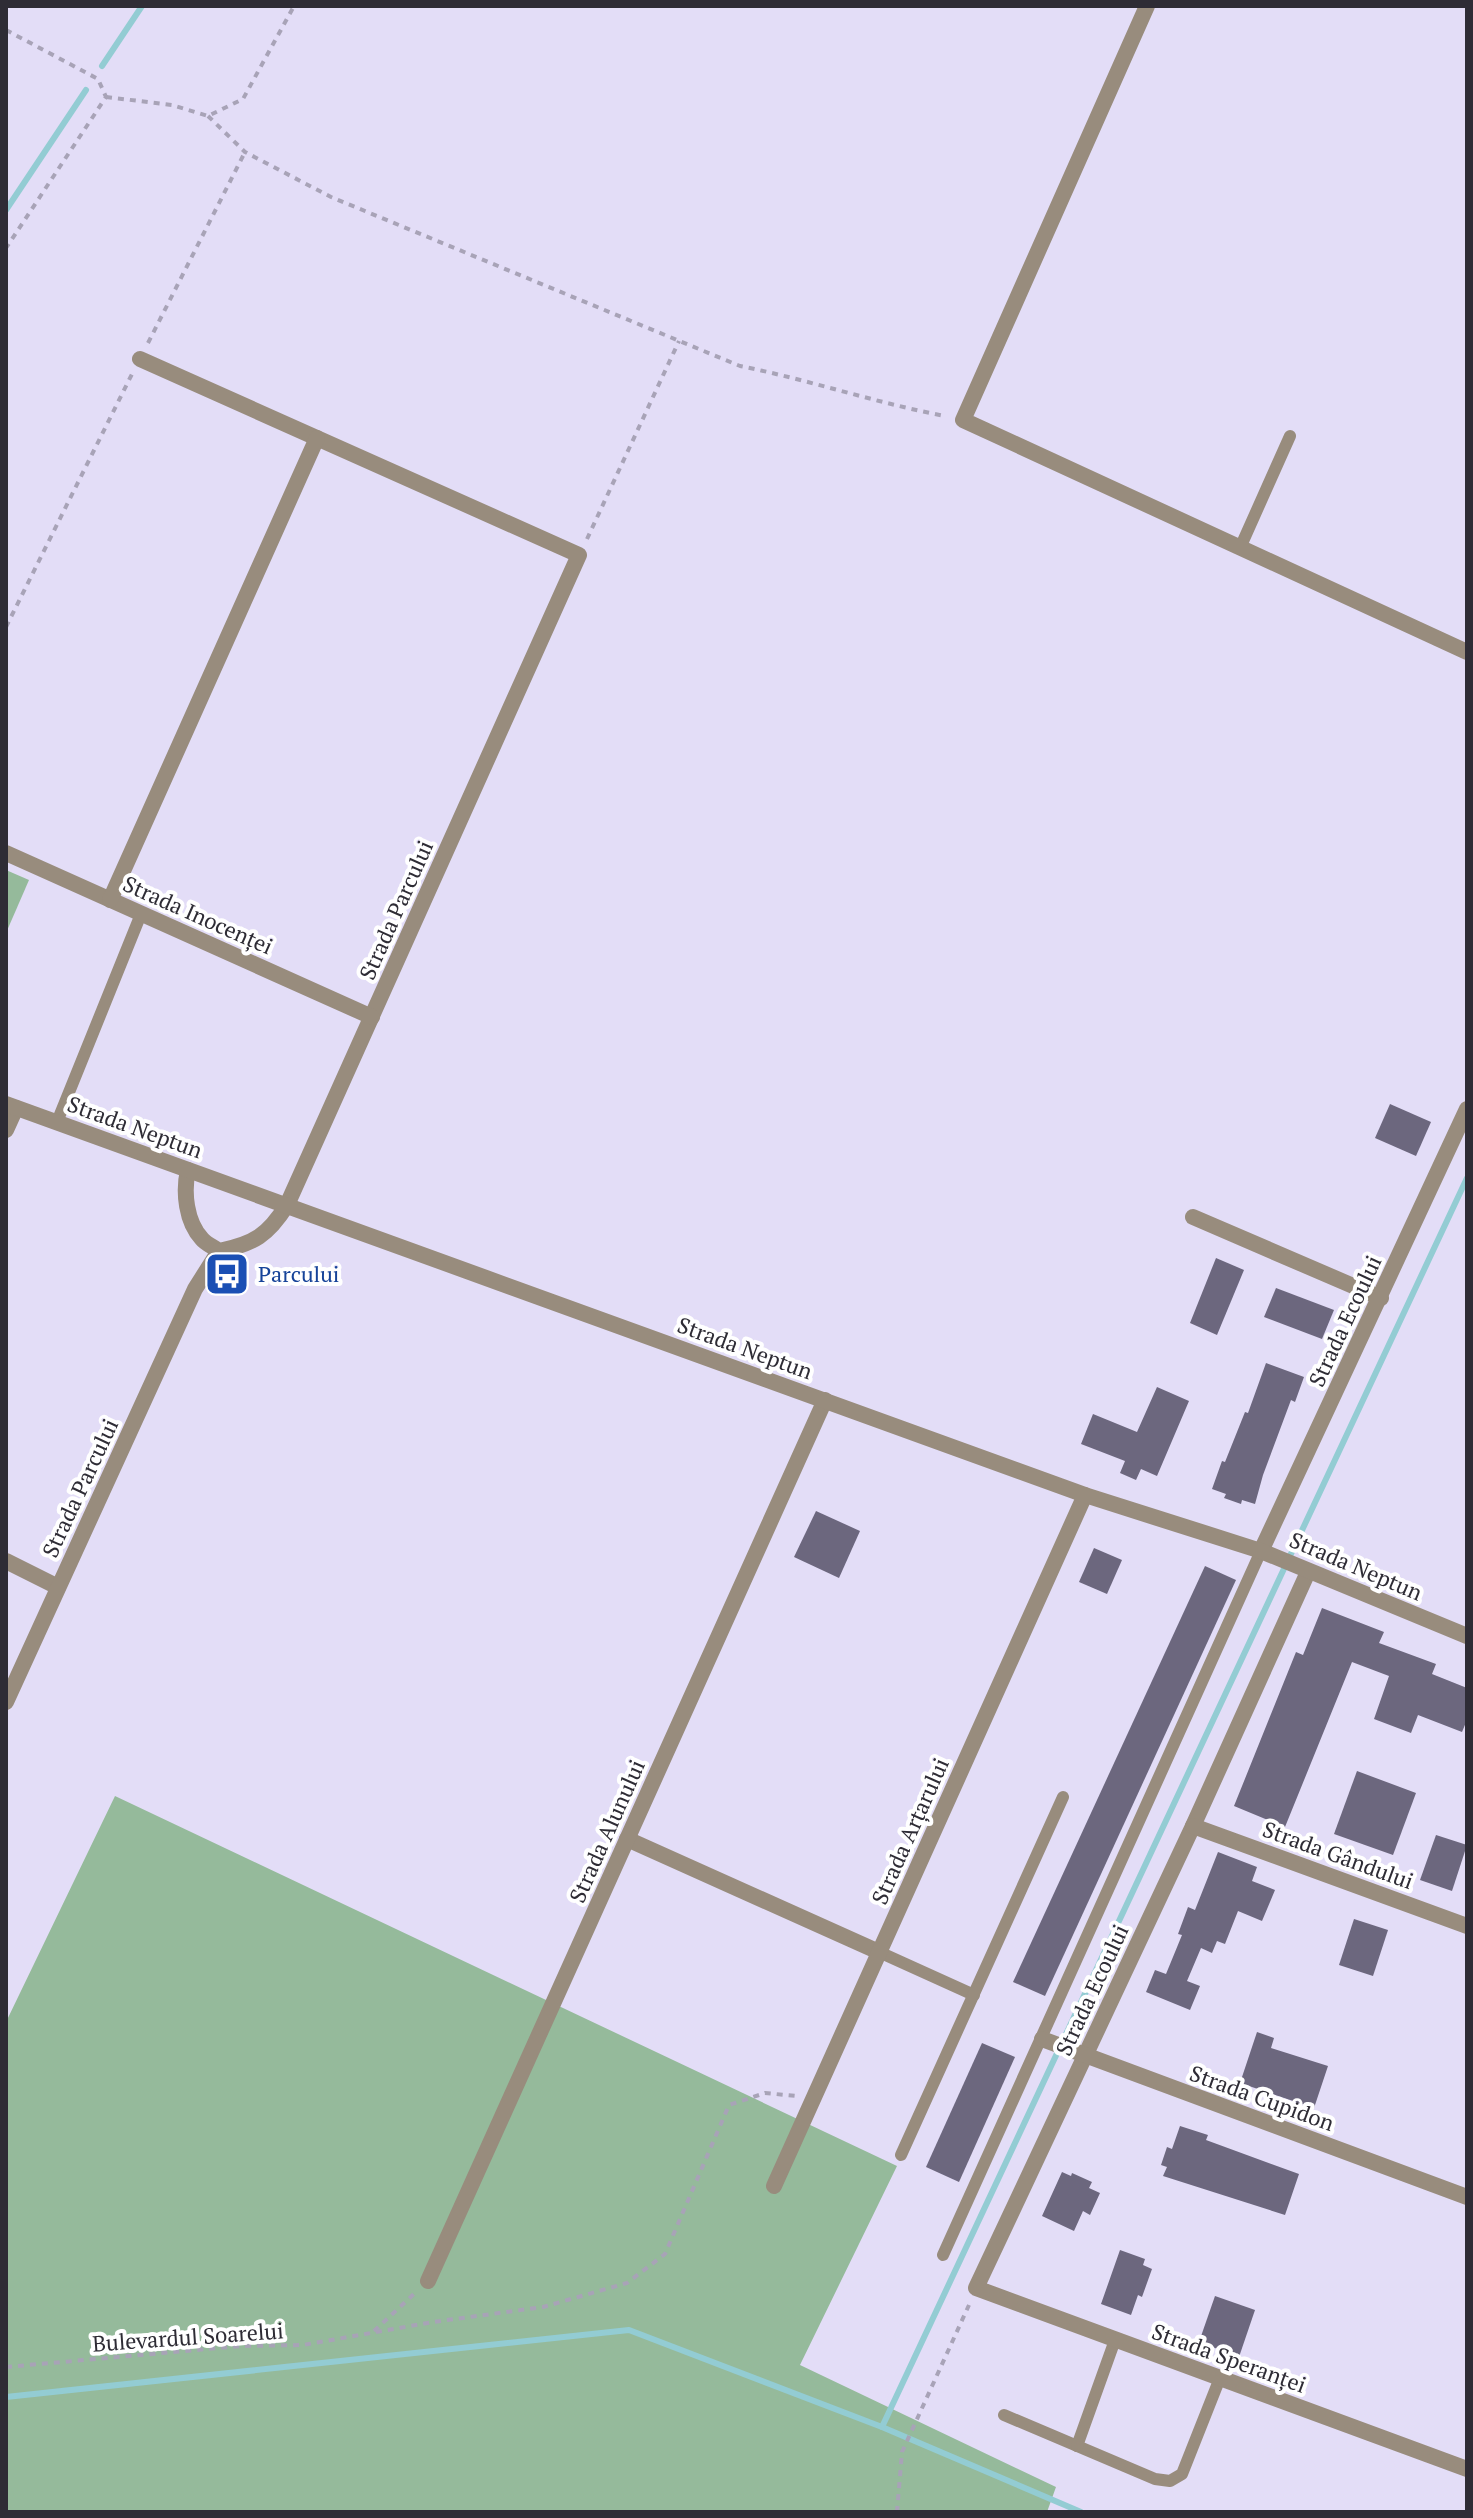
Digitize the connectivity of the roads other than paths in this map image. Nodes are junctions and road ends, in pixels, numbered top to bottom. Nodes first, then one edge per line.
1 (1147, 6) edge
2 (140, 359) road end
3 (1290, 436) dead end
4 (317, 438) junction
5 (1240, 548) junction
6 (1467, 652) edge
7 (6, 853) edge
8 (110, 900) junction
9 (141, 914) junction
10 (372, 1017) junction
11 (11, 1106) edge
12 (1467, 1109) edge
13 (57, 1122) junction
14 (6, 1130) edge
15 (188, 1170) junction
16 (287, 1205) junction
17 (1193, 1217) dead end
18 (219, 1251) junction
19 (1381, 1298) junction
20 (825, 1400) junction
21 (1085, 1495) junction
22 (1268, 1554) junction
23 (6, 1561) edge
24 (1302, 1569) junction
25 (58, 1587) junction
26 (1467, 1636) edge
27 (6, 1702) edge
28 (1063, 1797) dead end
29 (1193, 1826) junction
30 (627, 1839) junction
31 (1467, 1926) edge
32 (879, 1952) junction
33 (974, 1995) junction
34 (1048, 2042) junction
35 (1081, 2055) junction
36 (901, 2155) dead end
37 (774, 2186) dead end
38 (1467, 2197) edge
39 (943, 2255) dead end
40 (428, 2281) road end
41 (976, 2288) joint
42 (1115, 2340) junction
43 (1220, 2378) junction
44 (1004, 2415) dead end
45 (1077, 2446) junction
46 (1467, 2469) edge

1 - 5 street
2 - 4 street
3 - 5 lane
4 - 8 street
4 - 10 street, Strada Parcului
5 - 6 street
7 - 8 street, Strada Inocenței
8 - 9 street, Strada Inocenței
9 - 10 street, Strada Inocenței
9 - 13 lane
10 - 16 street, Strada Parcului
11 - 13 street, Strada Neptun
11 - 14 street
12 - 19 street, Strada Ecoului
13 - 15 street, Strada Neptun
15 - 16 street, Strada Neptun
15 - 18 street
16 - 18 street, Strada Parcului
16 - 20 street, Strada Neptun
17 - 19 street
18 - 25 street, Strada Parcului
19 - 22 street, Strada Ecoului
20 - 21 street, Strada Neptun
20 - 30 street, Strada Alunului
21 - 22 street, Strada Neptun
21 - 32 street, Strada Arțarului
22 - 24 street, Strada Neptun
22 - 34 lane
23 - 25 street
24 - 26 street, Strada Neptun
24 - 29 street, Strada Ecoului
25 - 27 street, Strada Parcului
28 - 33 lane
29 - 31 street, Strada Gândului
29 - 35 street, Strada Ecoului
30 - 32 street
30 - 40 street, Strada Alunului
32 - 33 lane
32 - 37 street, Strada Arțarului
33 - 36 lane
34 - 35 street, Strada Cupidon
34 - 39 lane
35 - 38 street, Strada Cupidon
35 - 41 street, Strada Ecoului
41 - 42 street, Strada Speranței
42 - 43 street, Strada Speranței
42 - 45 lane
43 - 45 lane
43 - 46 street, Strada Speranței
44 - 45 lane

